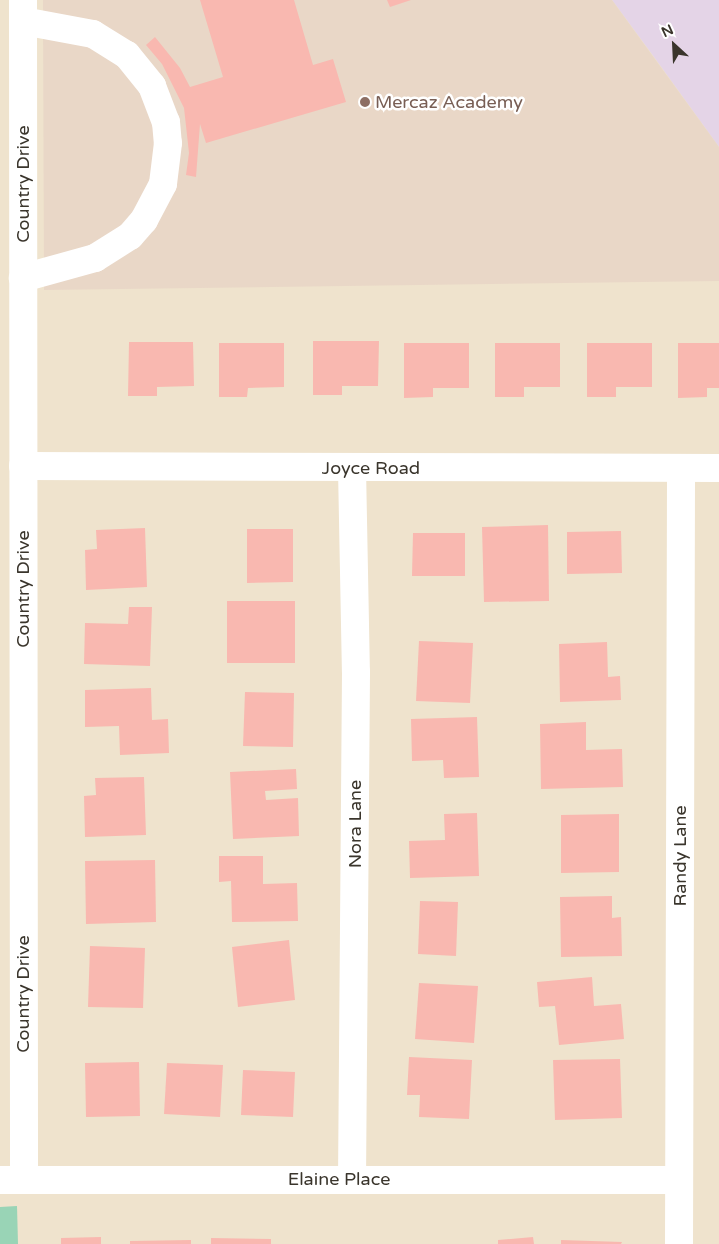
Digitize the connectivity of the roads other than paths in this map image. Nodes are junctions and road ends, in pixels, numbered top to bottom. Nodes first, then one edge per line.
1 (23, 10) edge
2 (23, 278) junction
3 (23, 466) junction
4 (352, 468) junction
5 (681, 468) junction
6 (719, 468) edge
7 (11, 834) edge
8 (12, 1179) edge
9 (352, 1179) junction
10 (679, 1180) junction
11 (679, 1244) edge

1 - 2 street, Country Drive
1 - 2 street
2 - 3 street, Country Drive
3 - 4 street, Joyce Road
3 - 7 street, Country Drive
4 - 5 street, Joyce Road
4 - 9 street, Nora Lane
5 - 6 street, Joyce Road
5 - 10 street, Randy Lane
7 - 8 street, Country Drive
8 - 9 street, Elaine Place
9 - 10 street, Elaine Place
10 - 11 street, Randy Lane

